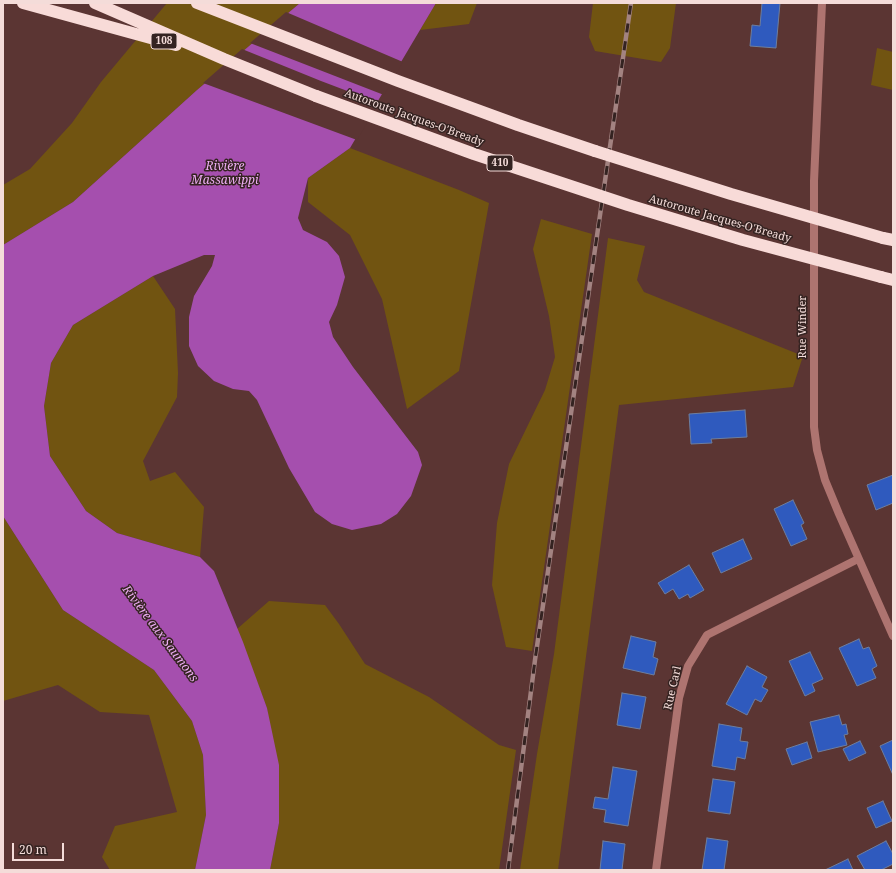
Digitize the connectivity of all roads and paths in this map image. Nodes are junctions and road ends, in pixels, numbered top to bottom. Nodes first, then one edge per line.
1 (23, 3) edge
2 (95, 3) edge
3 (196, 3) edge
4 (219, 3) edge
5 (822, 3) edge
6 (264, 29) junction
7 (224, 58) junction
8 (888, 239) edge
9 (887, 278) edge
10 (858, 559) junction
11 (893, 636) edge
12 (656, 870) edge

1 - 7 highway, 108
2 - 7 highway, Autoroute Jacques-O'Bready / 410
3 - 6 highway
4 - 6 highway
5 - 10 street, Rue Winder
6 - 8 highway, bridge
7 - 9 highway, Autoroute Jacques-O'Bready / 410, bridge
10 - 11 street, Rue Winder
10 - 12 street, Rue Carl

